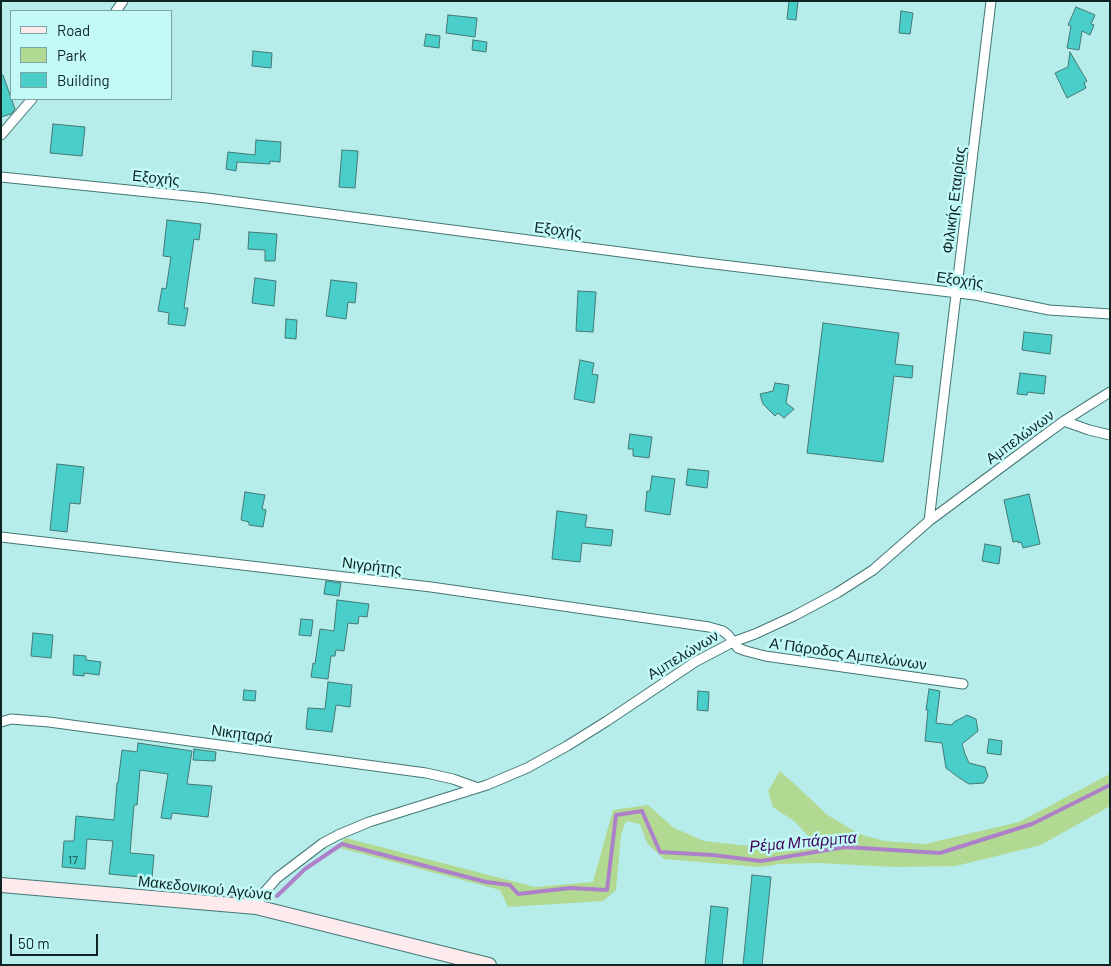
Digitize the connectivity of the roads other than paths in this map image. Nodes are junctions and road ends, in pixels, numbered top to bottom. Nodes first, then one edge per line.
1 (991, 1) edge
2 (31, 100) edge
3 (1, 135) edge
4 (1, 177) edge
5 (957, 293) junction
6 (1110, 314) edge
7 (1110, 392) edge
8 (1064, 421) junction
9 (1110, 434) edge
10 (929, 521) junction
11 (1, 537) edge
12 (733, 642) junction
13 (963, 684) dead end
14 (1, 722) edge
15 (478, 788) junction
16 (1, 885) edge
17 (256, 907) junction
18 (465, 962) edge
19 (489, 965) edge

1 - 5 street, Φιλικής Εταιρίας
2 - 3 street
4 - 5 street, Εξοχής
5 - 6 street, Εξοχής
5 - 10 street, Φιλικής Εταιρίας
7 - 8 street, Αμπελώνων
8 - 9 street
8 - 10 street, Αμπελώνων
10 - 12 street, Αμπελώνων
11 - 12 street, Νιγρήτης
12 - 13 street, Α' Πάροδος Αμπελώνων
12 - 15 street, Αμπελώνων
14 - 15 street, Νικηταρά
15 - 17 street, Αμπελώνων
16 - 17 main road, Μακεδονικού Αγώνα
17 - 18 main road, Μακεδονικού Αγώνα
18 - 19 main road, Μακεδονικού Αγώνα

